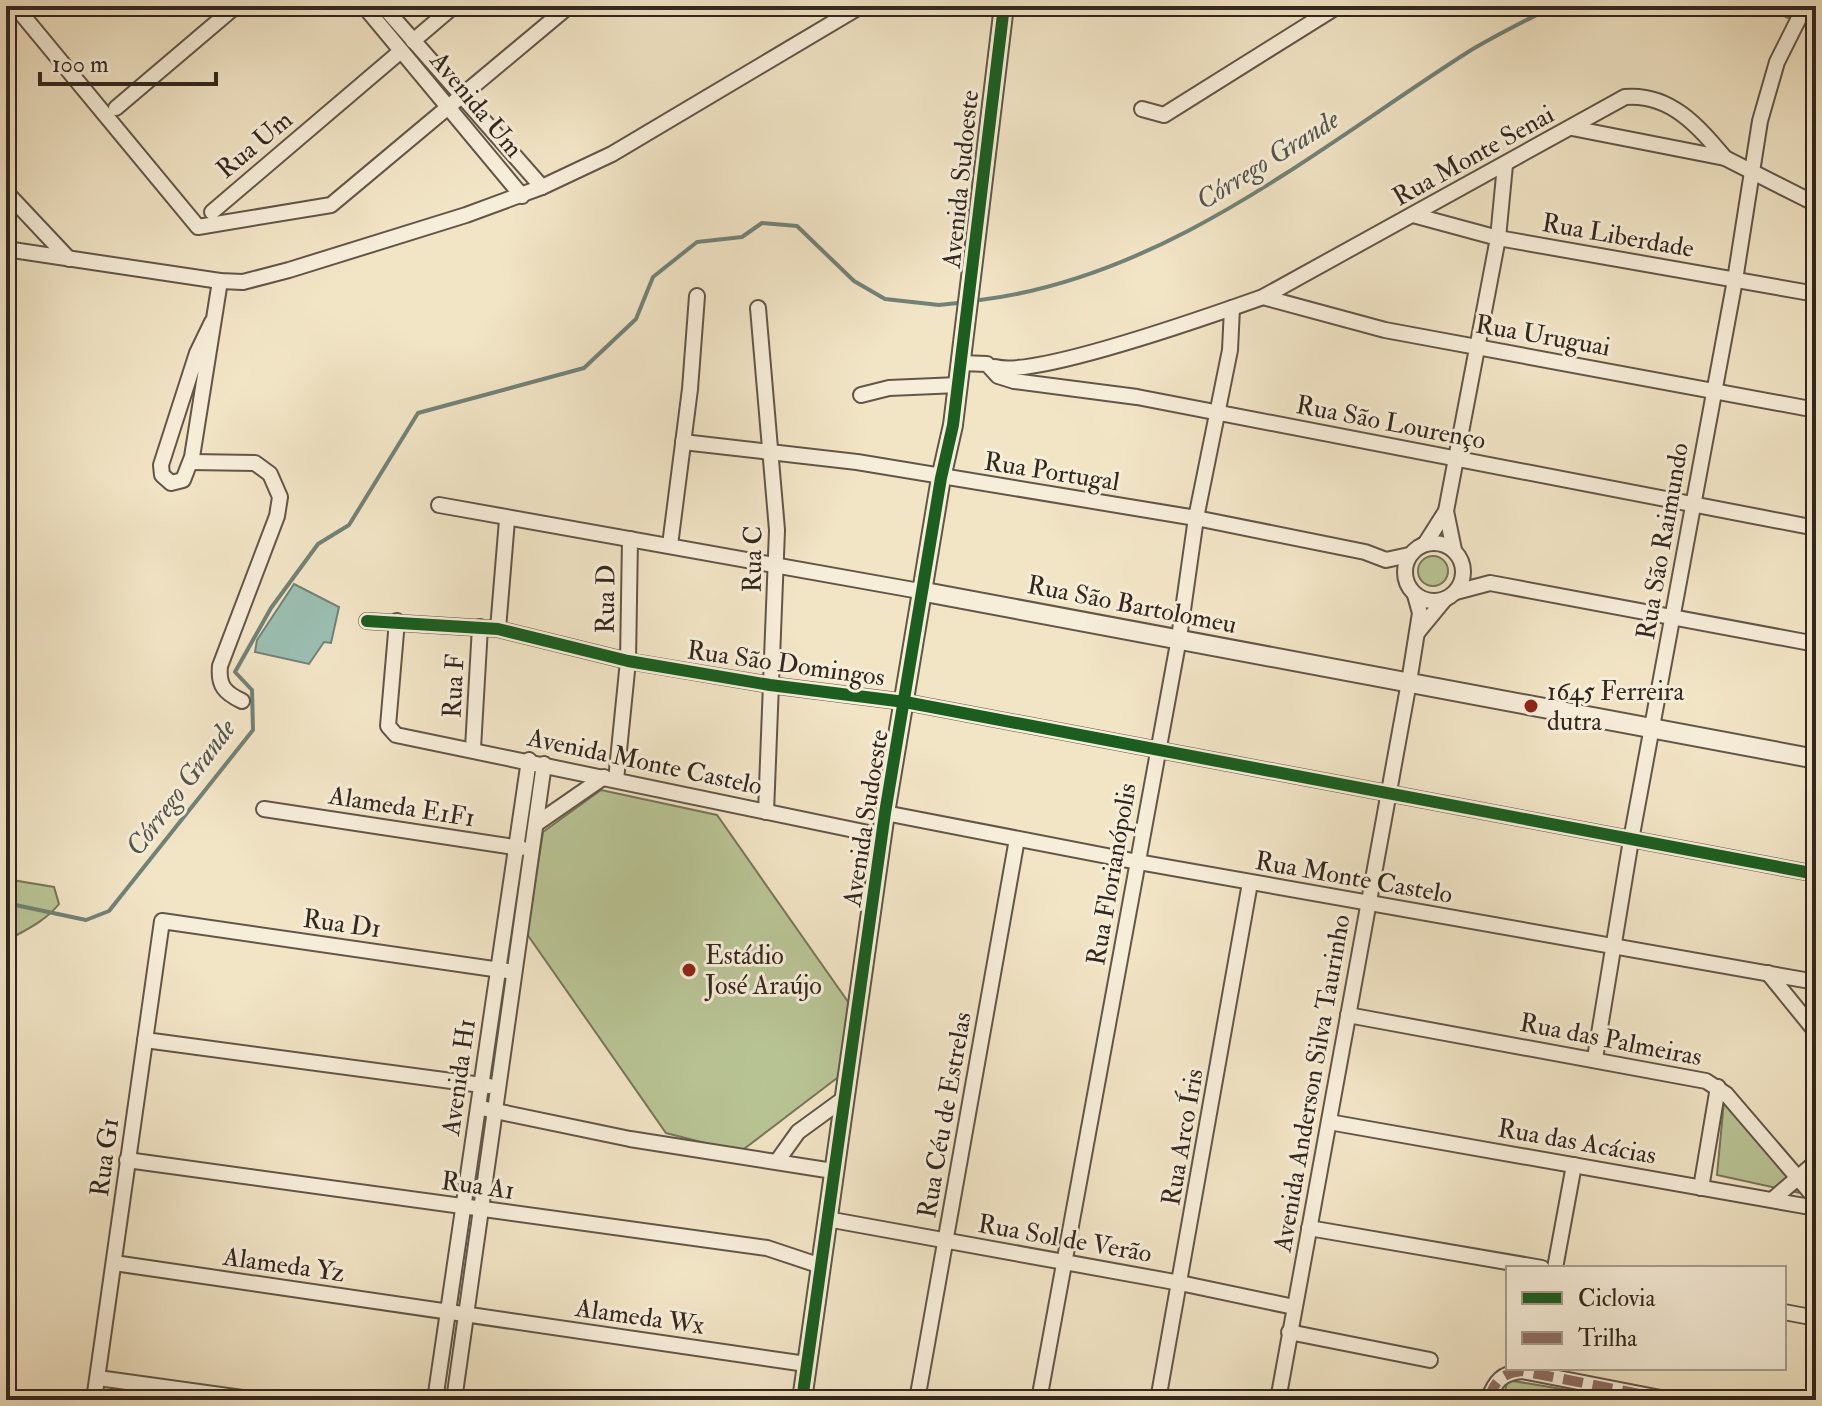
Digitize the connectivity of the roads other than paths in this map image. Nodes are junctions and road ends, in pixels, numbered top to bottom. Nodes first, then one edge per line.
1 (15, 6) edge
2 (236, 6) edge
3 (364, 6) edge
4 (383, 6) edge
5 (454, 6) edge
6 (569, 6) edge
7 (861, 6) edge
8 (1004, 6) edge
9 (1338, 6) edge
10 (1805, 6) edge
11 (407, 46) junction
12 (463, 97) junction
13 (451, 107) junction
14 (116, 108) dead end
15 (1142, 109) dead end
16 (1572, 128) junction
17 (1725, 158) junction
18 (1505, 165) junction
19 (1752, 174) junction
20 (542, 187) junction
21 (6, 192) edge
22 (522, 196) junction
23 (1816, 204) edge
24 (212, 212) dead end
25 (1413, 215) junction
26 (1498, 238) junction
27 (6, 249) edge
28 (69, 259) junction
29 (1735, 280) junction
30 (220, 281) junction
31 (1816, 294) edge
32 (697, 296) dead end
33 (1263, 297) junction
34 (758, 308) dead end
35 (1232, 308) junction
36 (212, 322) junction
37 (1476, 347) junction
38 (961, 363) junction
39 (987, 364) junction
40 (958, 385) junction
41 (1714, 391) junction
42 (861, 395) dead end
43 (1816, 410) edge
44 (1217, 413) junction
45 (683, 442) junction
46 (768, 450) junction
47 (1456, 459) junction
48 (191, 462) junction
49 (941, 478) junction
50 (1692, 504) junction
51 (439, 505) dead end
52 (1446, 511) junction
53 (1196, 518) junction
54 (507, 520) junction
55 (1816, 528) edge
56 (630, 539) junction
57 (1425, 544) junction
58 (670, 545) junction
59 (1365, 552) junction
60 (1409, 555) junction
61 (1458, 556) junction
62 (777, 565) junction
63 (1406, 581) junction
64 (1490, 583) junction
65 (925, 592) junction
66 (1415, 595) junction
67 (1451, 596) junction
68 (1672, 619) junction
69 (367, 621) dead end
70 (397, 621) junction
71 (480, 627) junction
72 (498, 629) junction
73 (1417, 633) junction
74 (1179, 638) junction
75 (1816, 644) edge
76 (628, 661) junction
77 (1409, 682) junction
78 (770, 685) junction
79 (242, 701) dead end
80 (905, 702) junction
81 (1652, 728) junction
82 (473, 748) junction
83 (1158, 749) junction
84 (1816, 759) edge
85 (536, 762) junction
86 (610, 778) junction
87 (1388, 793) junction
88 (264, 809) dead end
89 (766, 812) junction
90 (885, 813) junction
91 (536, 824) junction
92 (883, 836) junction
93 (1017, 839) junction
94 (1631, 840) junction
95 (514, 848) junction
96 (532, 850) junction
97 (1138, 862) junction
98 (1816, 874) edge
99 (1250, 883) junction
100 (1368, 904) junction
101 (162, 921) joint
102 (1612, 946) junction
103 (498, 970) junction
104 (514, 972) junction
105 (1768, 973) junction
106 (1816, 982) edge
107 (1348, 1015) junction
108 (1816, 1032) edge
109 (145, 1040) junction
110 (1595, 1058) junction
111 (481, 1085) junction
112 (1718, 1087) junction
113 (499, 1088) junction
114 (846, 1097) junction
115 (478, 1108) junction
116 (495, 1109) junction
117 (1329, 1122) junction
118 (127, 1160) junction
119 (778, 1160) junction
120 (1816, 1162) edge
121 (1574, 1165) junction
122 (833, 1171) junction
123 (1798, 1179) junction
124 (1701, 1188) junction
125 (1816, 1199) edge
126 (1772, 1200) junction
127 (462, 1207) junction
128 (1816, 1208) edge
129 (480, 1210) junction
130 (827, 1219) junction
131 (1309, 1228) junction
132 (946, 1242) junction
133 (114, 1263) junction
134 (1066, 1263) junction
135 (821, 1266) junction
136 (1530, 1266) edge
137 (1555, 1266) edge
138 (1180, 1283) junction
139 (1294, 1307) junction
140 (1786, 1312) edge
141 (447, 1313) junction
142 (466, 1316) junction
143 (1816, 1318) edge
144 (1289, 1332) junction
145 (1430, 1360) dead end
146 (806, 1364) junction
147 (98, 1378) junction
148 (94, 1400) edge
149 (258, 1400) edge
150 (435, 1400) edge
151 (454, 1400) edge
152 (802, 1400) edge
153 (917, 1400) edge
154 (1039, 1400) edge
155 (1158, 1400) edge
156 (1278, 1400) edge
157 (1488, 1400) edge
158 (1671, 1400) edge

1 - 13 street
2 - 14 street
3 - 11 street, Avenida Um
4 - 11 street, Avenida Um
5 - 11 street, Rua Um
6 - 12 street
7 - 20 street
8 - 38 street, Avenida Sudoeste
9 - 15 street
10 - 19 street, Rua São Raimundo
11 - 12 street, Avenida Um
11 - 13 street, Avenida Um
11 - 24 street, Rua Um
12 - 13 street
12 - 20 street, Avenida Um
13 - 22 street, Avenida Um
16 - 17 street
16 - 17 street, Rua Monte Senai
16 - 18 street, Rua Monte Senai
17 - 19 street
18 - 25 street, Rua Monte Senai
18 - 26 street
19 - 23 street
19 - 29 street, Rua São Raimundo
20 - 22 street
21 - 28 street
22 - 30 street
25 - 26 street, Rua Liberdade
25 - 33 street, Rua Monte Senai
26 - 29 street, Rua Liberdade
26 - 37 street
27 - 28 street
28 - 30 street
29 - 31 street, Rua Liberdade
29 - 41 street, Rua São Raimundo
30 - 36 street
32 - 45 street
33 - 35 street, Rua Monte Senai
33 - 37 street, Rua Uruguai
34 - 46 street, Rua C
35 - 39 street
35 - 44 street, Rua Florianópolis
36 - 48 street
36 - 48 street
37 - 41 street, Rua Uruguai
37 - 47 street
38 - 39 street, Rua São Lourenço
38 - 40 street, Avenida Sudoeste
39 - 44 street, Rua São Lourenço
40 - 42 street
40 - 49 street, Avenida Sudoeste
41 - 43 street, Rua Uruguai
41 - 50 street, Rua São Raimundo
44 - 47 street, Rua São Lourenço
44 - 53 street, Rua Florianópolis
45 - 46 street, Rua Portugal
45 - 58 street
46 - 49 street, Rua Portugal
46 - 62 street, Rua C
47 - 50 street, Rua São Lourenço
47 - 52 street
48 - 79 street
49 - 53 street, Rua Portugal
49 - 65 street, Avenida Sudoeste
50 - 55 street, Rua São Lourenço
50 - 68 street, Rua São Raimundo
51 - 54 street, Rua São Bartolomeu
52 - 57 street
52 - 61 street
53 - 59 street, Rua Portugal
53 - 74 street, Rua Florianópolis
54 - 56 street, Rua São Bartolomeu
54 - 72 street
56 - 58 street, Rua São Bartolomeu
56 - 76 street, Rua D
57 - 60 street
57 - 61 street
58 - 62 street, Rua São Bartolomeu
59 - 60 street, Rua Portugal
59 - 63 street
60 - 63 street
61 - 64 street
61 - 67 street
62 - 65 street, Rua São Bartolomeu
62 - 78 street, Rua C
63 - 66 street
64 - 67 street
64 - 68 street
65 - 74 street, Rua São Bartolomeu
65 - 80 street, Avenida Sudoeste
66 - 67 street
66 - 73 street, Avenida Anderson Silva Taurinho
67 - 73 street
68 - 75 street
68 - 81 street, Rua São Raimundo
69 - 70 street, Rua São Domingos
70 - 71 street, Rua São Domingos
70 - 82 street, Avenida Monte Castelo
71 - 72 street, Rua São Domingos
71 - 82 street, Rua F
72 - 76 street, Rua São Domingos
73 - 77 street, Avenida Anderson Silva Taurinho
74 - 77 street, Rua São Bartolomeu
74 - 83 street, Rua Florianópolis
76 - 78 street, Rua São Domingos
76 - 86 street, Rua D
77 - 81 street, Rua São Bartolomeu
77 - 87 street, Avenida Anderson Silva Taurinho
78 - 80 street, Rua São Domingos
78 - 89 street, Rua C
80 - 83 street, Rua São Domingos
80 - 90 street, Avenida Sudoeste
81 - 84 street, Rua São Bartolomeu
81 - 94 street, Rua São Raimundo
82 - 85 street, Avenida Monte Castelo
83 - 87 street, Rua São Domingos
83 - 97 street, Rua Florianópolis
85 - 86 street, Avenida Monte Castelo
85 - 91 street, Avenida H1
85 - 95 street, Avenida H1
86 - 89 street, Avenida Monte Castelo
86 - 91 street
87 - 94 street, Rua São Domingos
87 - 100 street, Avenida Anderson Silva Taurinho
88 - 95 street, Alameda E1F1
89 - 92 street, Avenida Monte Castelo
90 - 92 street, Avenida Sudoeste
90 - 93 street, Rua Monte Castelo
91 - 96 street, Avenida H1
92 - 114 street, Avenida Sudoeste
93 - 97 street, Rua Monte Castelo
93 - 132 street, Rua Céu de Estrelas
94 - 98 street, Rua São Domingos
94 - 102 street, Rua São Raimundo
95 - 96 street, Alameda E1F1
95 - 103 street, Avenida H1
96 - 104 street, Avenida H1
97 - 99 street, Rua Monte Castelo
97 - 134 street, Rua Florianópolis
99 - 100 street, Rua Monte Castelo
99 - 138 street, Rua Arco Íris
100 - 102 street, Rua Monte Castelo
100 - 107 street, Avenida Anderson Silva Taurinho
101 - 103 street, Rua D1
101 - 109 street, Rua G1
102 - 105 street, Rua Monte Castelo
102 - 110 street, Rua São Raimundo
103 - 104 street, Rua D1
103 - 111 street, Avenida H1
104 - 113 street, Avenida H1
105 - 106 street, Rua Monte Castelo
105 - 108 street
107 - 110 street, Rua das Palmeiras
107 - 117 street, Avenida Anderson Silva Taurinho
109 - 111 street
109 - 118 street, Rua G1
110 - 112 street, Rua das Palmeiras
111 - 113 street
111 - 115 street, Avenida H1
112 - 123 street, Rua das Palmeiras
112 - 124 street
113 - 116 street, Avenida H1
114 - 119 street
114 - 122 street, Avenida Sudoeste
115 - 116 street
115 - 127 street, Avenida H1
116 - 119 street
116 - 129 street, Avenida H1
117 - 121 street, Rua das Acácias
117 - 131 street, Avenida Anderson Silva Taurinho
118 - 127 street, Rua A1
118 - 133 street, Rua G1
119 - 122 street
120 - 123 street
121 - 124 street, Rua das Acácias
121 - 137 street
122 - 130 street, Avenida Sudoeste
123 - 125 street, Rua das Palmeiras
123 - 126 street
124 - 126 street, Rua das Acácias
126 - 128 street, Rua das Acácias
127 - 129 street, Rua A1
127 - 141 street, Avenida H1
129 - 135 street, Rua A1
129 - 142 street, Avenida H1
130 - 132 street, Rua Sol de Verão
130 - 135 street, Avenida Sudoeste
131 - 136 street
131 - 139 street, Avenida Anderson Silva Taurinho
132 - 134 street, Rua Sol de Verão
132 - 153 street, Rua Céu de Estrelas
133 - 141 street, Alameda Yz
133 - 147 street, Rua G1
134 - 138 street, Rua Sol de Verão
134 - 154 street, Rua Florianópolis
135 - 146 street, Avenida Sudoeste
138 - 139 street, Rua Sol de Verão
138 - 155 street, Rua Arco Íris
139 - 144 street, Avenida Anderson Silva Taurinho
140 - 143 street
141 - 142 street, Alameda Yz
141 - 150 street, Avenida H1
142 - 146 street, Alameda Wx
142 - 151 street, Avenida H1
144 - 145 street
144 - 156 street, Avenida Anderson Silva Taurinho
146 - 152 street, Avenida Sudoeste
147 - 148 street, Rua G1
147 - 149 street
157 - 158 street

